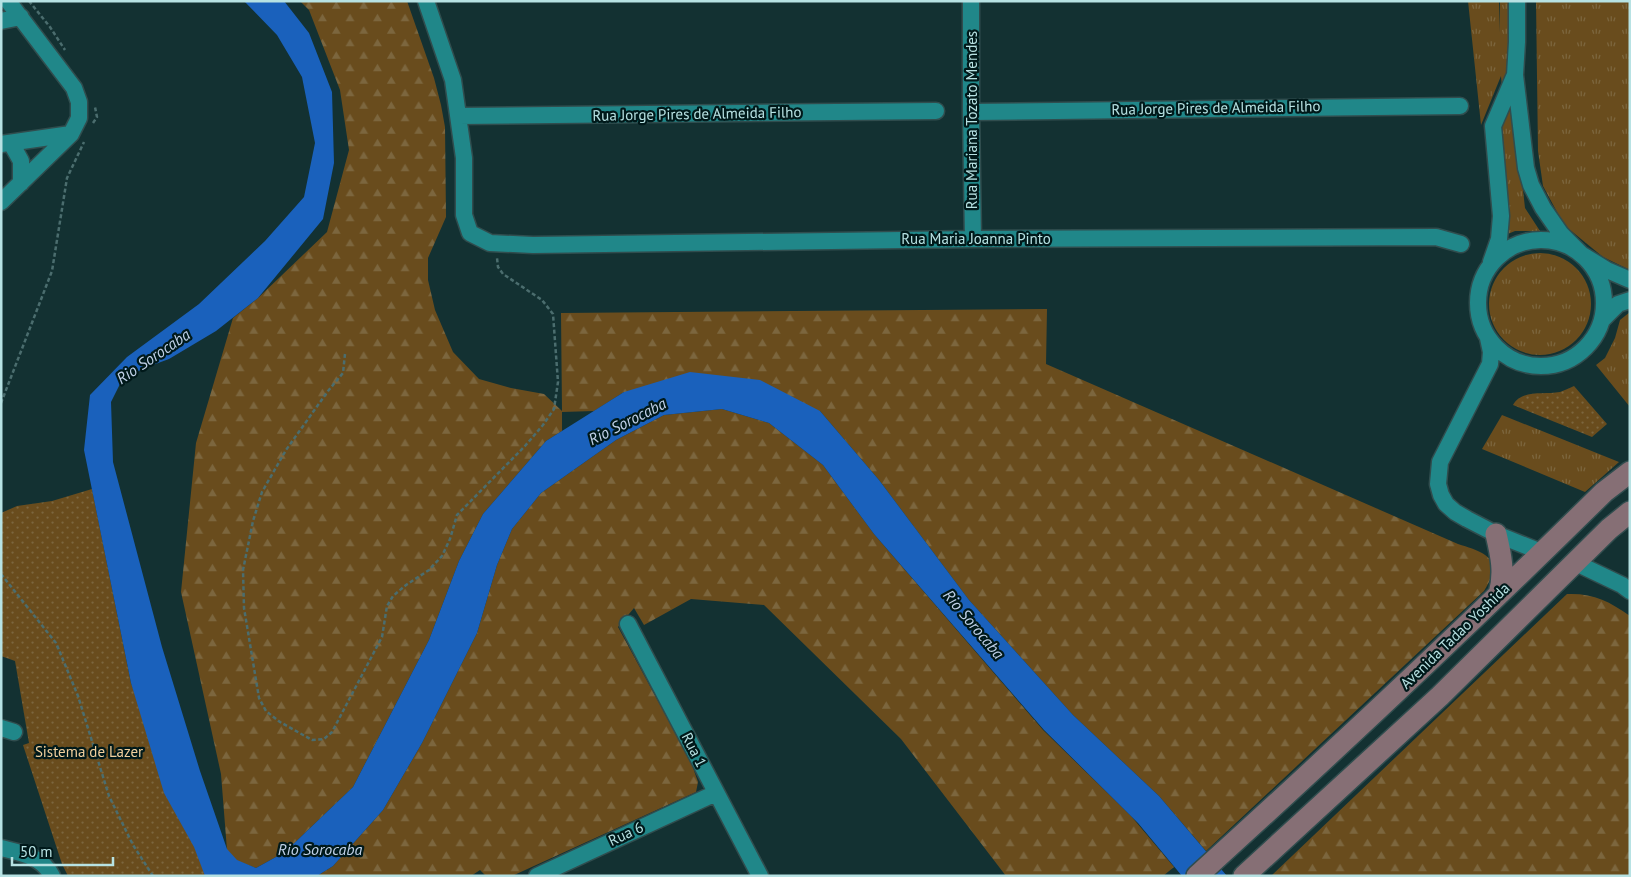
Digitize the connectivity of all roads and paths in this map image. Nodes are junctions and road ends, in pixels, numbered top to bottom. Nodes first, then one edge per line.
1 (8, 1) edge
2 (29, 1) edge
3 (426, 1) edge
4 (971, 1) edge
5 (1517, 1) edge
6 (21, 17) junction
7 (1, 21) edge
8 (65, 50) dead end
9 (1515, 75) junction
10 (93, 98) dead end
11 (1460, 106) dead end
12 (936, 111) dead end
13 (971, 112) junction
14 (458, 116) junction
15 (93, 124) dead end
16 (78, 136) junction
17 (6, 144) edge
18 (20, 183) junction
19 (1, 202) edge
20 (973, 239) junction
21 (1461, 244) dead end
22 (493, 250) junction
23 (1581, 254) junction
24 (1487, 271) junction
25 (1630, 280) edge
26 (1630, 300) edge
27 (1602, 320) junction
28 (1488, 338) junction
29 (346, 354) dead end
30 (1, 403) edge
31 (1630, 472) edge
32 (1630, 512) edge
33 (1496, 534) junction
34 (1541, 552) junction
35 (1576, 563) junction
36 (1, 574) edge
37 (1630, 591) edge
38 (1499, 594) junction
39 (628, 624) dead end
40 (716, 793) junction
41 (1, 848) edge
42 (52, 876) edge
43 (153, 876) edge
44 (537, 876) edge
45 (760, 876) edge
46 (1197, 876) edge
47 (1244, 876) edge

1 - 6 street
2 - 8 path
3 - 14 street
4 - 13 street, Rua Mariana Tozato Mendes
5 - 9 street
6 - 7 street
6 - 16 street
9 - 23 street
9 - 24 street
10 - 15 path
11 - 13 street, Rua Jorge Pires de Almeida Filho
12 - 14 street, Rua Jorge Pires de Almeida Filho
13 - 20 street, Rua Mariana Tozato Mendes
14 - 22 street
16 - 17 street
16 - 18 street
16 - 30 path
17 - 18 street
18 - 19 street
20 - 21 street, Rua Maria Joanna Pinto
20 - 22 street, Rua Maria Joanna Pinto
22 - 29 path
23 - 24 street
23 - 25 street
23 - 27 street
24 - 28 street
26 - 27 street
27 - 28 street
28 - 33 street
31 - 34 main road, Avenida Tadao Yoshida
32 - 35 main road
33 - 34 street
33 - 38 main road
34 - 35 main road
34 - 38 main road, Avenida Tadao Yoshida
35 - 37 street
35 - 47 main road
36 - 43 path
38 - 46 main road, Avenida Tadao Yoshida
39 - 40 street, Rua 1
40 - 44 street, Rua 6
40 - 45 street, Rua 1
41 - 42 street

